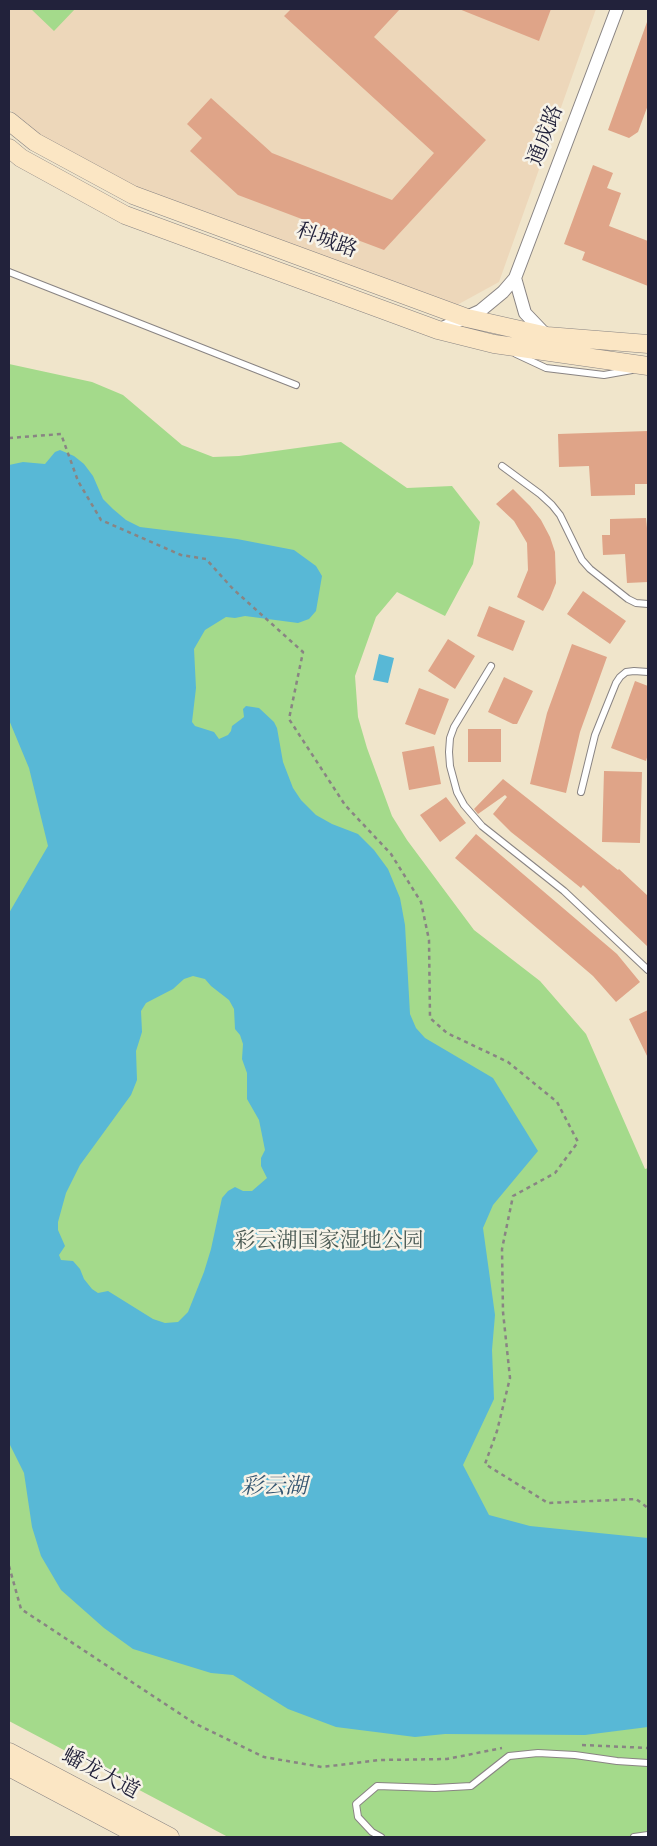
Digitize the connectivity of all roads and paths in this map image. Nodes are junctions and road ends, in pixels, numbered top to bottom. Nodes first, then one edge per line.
1 (617, 9) edge
2 (9, 121) edge
3 (9, 148) edge
4 (9, 272) edge
5 (515, 278) junction
6 (467, 318) junction
7 (438, 330) junction
8 (547, 336) junction
9 (648, 344) edge
10 (648, 367) edge
11 (296, 385) dead end
12 (9, 438) edge
13 (502, 466) dead end
14 (648, 604) edge
15 (490, 666) dead end
16 (648, 672) edge
17 (580, 792) dead end
18 (648, 970) edge
19 (648, 1508) edge
20 (9, 1566) edge
21 (577, 1745) dead end
22 (508, 1747) dead end
23 (648, 1748) edge
24 (9, 1752) edge
25 (648, 1763) edge
26 (9, 1767) edge
27 (648, 1834) edge
28 (141, 1837) edge
29 (170, 1837) edge
30 (381, 1837) edge
31 (634, 1837) edge

1 - 5 street, 通成路
2 - 6 main road, 科城路
3 - 7 main road, 科城路
4 - 11 lane
5 - 6 street
5 - 8 street
6 - 7 street
6 - 8 main road, 科城路
7 - 10 main road, 科城路
8 - 9 main road, 科城路
12 - 19 path
13 - 14 lane
15 - 18 lane
16 - 17 lane
20 - 22 path
21 - 23 path
24 - 29 main road, 蟠龙大道
25 - 30 lane
26 - 28 main road, 蟠龙大道
27 - 31 lane

